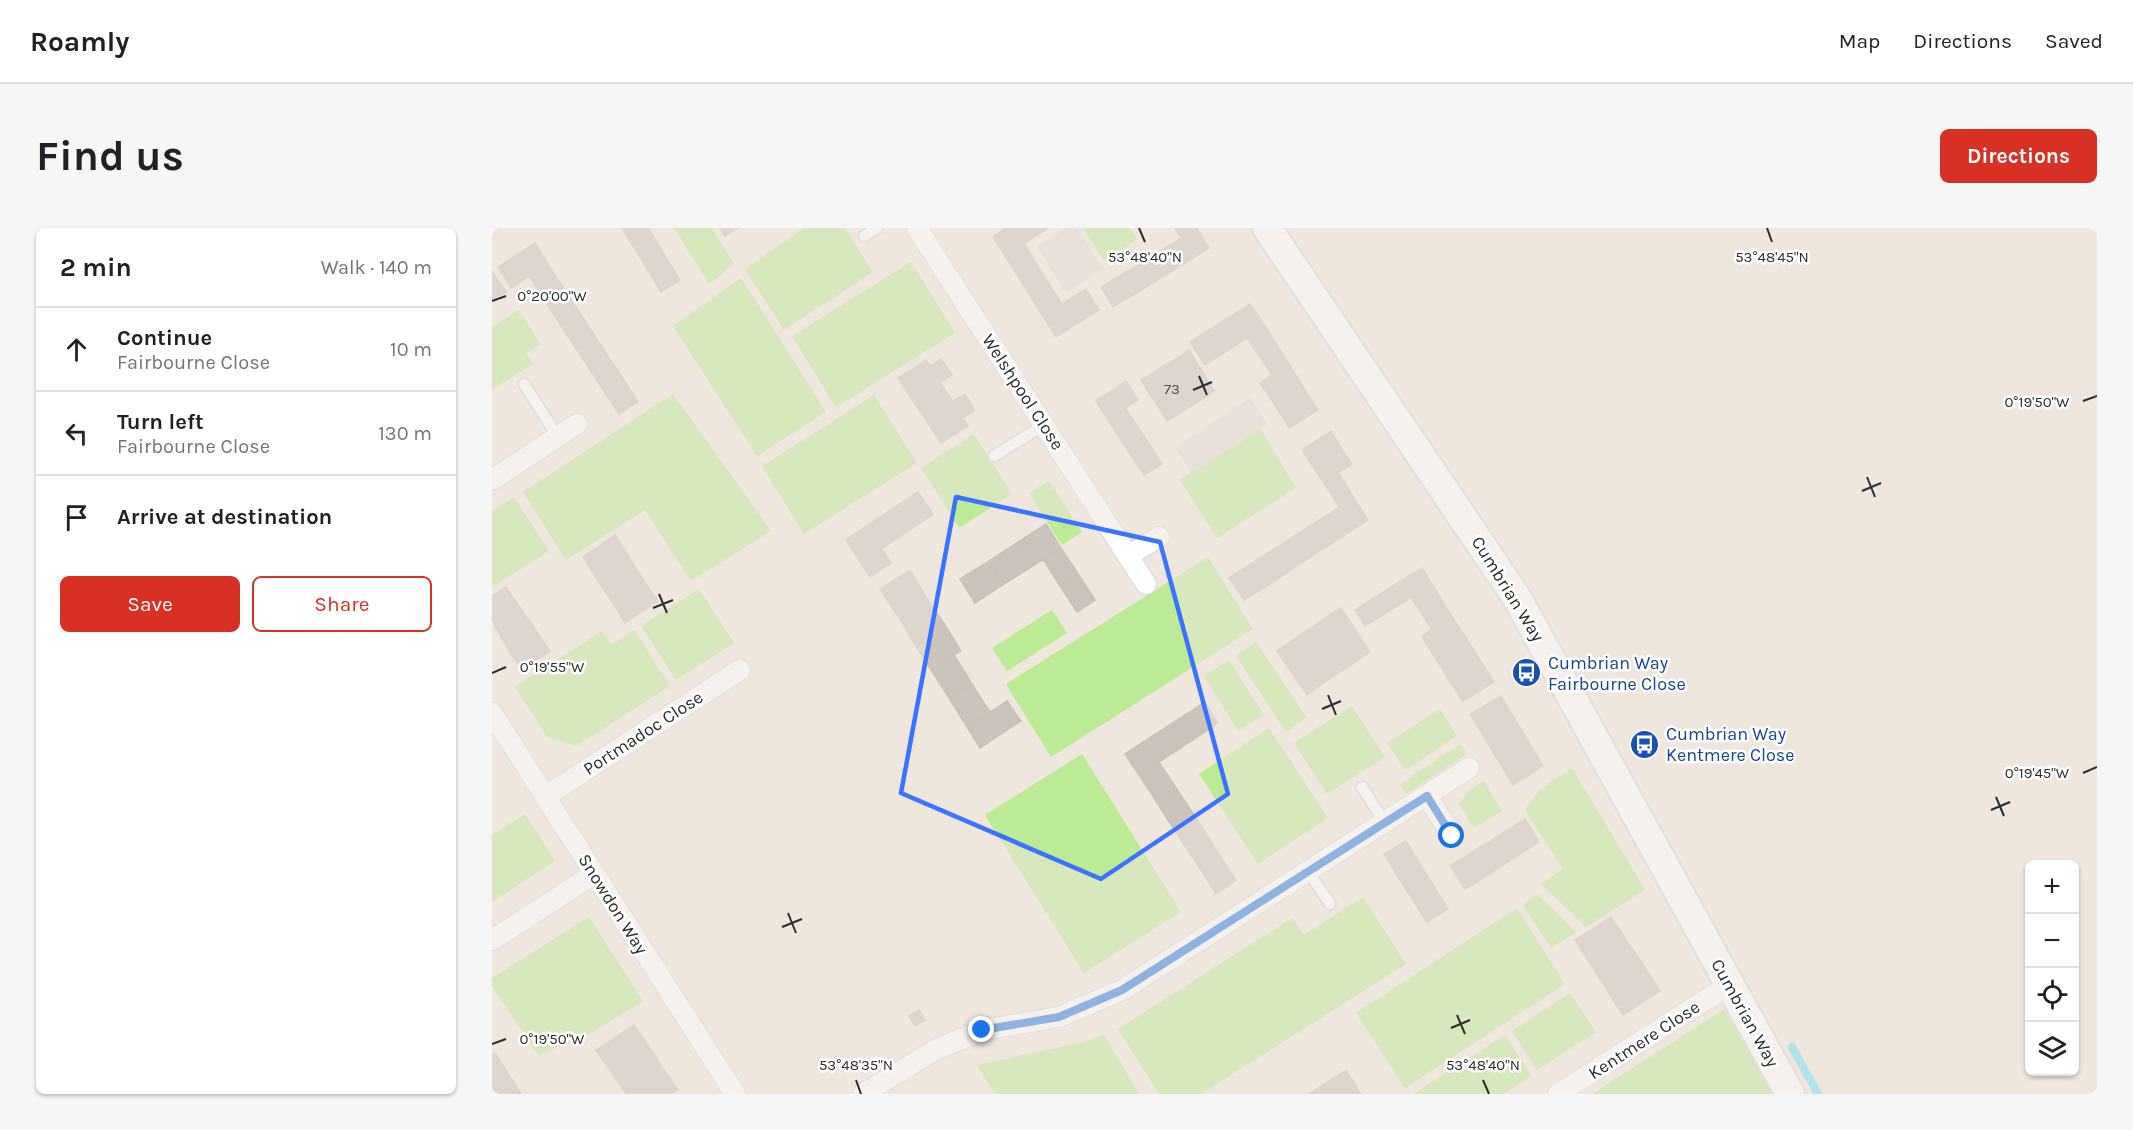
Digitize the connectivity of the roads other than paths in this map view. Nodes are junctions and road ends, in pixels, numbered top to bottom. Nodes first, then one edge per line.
1 (877, 228) edge
2 (917, 228) edge
3 (1267, 228) edge
4 (864, 237) dead end
5 (524, 384) dead end
6 (577, 424) dead end
7 (1044, 425) junction
8 (558, 437) junction
9 (994, 456) dead end
10 (492, 480) edge
11 (1159, 537) dead end
12 (1128, 556) junction
13 (1146, 584) dead end
14 (740, 670) dead end
15 (492, 713) edge
16 (1470, 768) dead end
17 (1362, 787) dead end
18 (546, 796) junction
19 (1427, 796) junction
20 (1385, 823) junction
21 (1452, 836) dead end
22 (1309, 872) junction
23 (594, 874) junction
24 (1330, 904) dead end
25 (492, 940) edge
26 (1729, 986) junction
27 (735, 1094) edge
28 (863, 1094) edge
29 (1558, 1094) edge
30 (1791, 1094) edge

1 - 4 lane
2 - 7 street, Welshpool Close
3 - 26 street, Cumbrian Way
5 - 8 lane
6 - 8 street
7 - 9 lane
7 - 12 street, Welshpool Close
8 - 10 street
11 - 12 street
12 - 13 street, Welshpool Close
14 - 18 street, Portmadoc Close
15 - 18 street, Snowdon Way
16 - 19 street
17 - 20 lane
18 - 23 street, Snowdon Way
19 - 20 street
19 - 21 street
20 - 22 street
22 - 24 lane
22 - 28 street
23 - 25 street
23 - 27 street, Snowdon Way
26 - 29 street, Kentmere Close
26 - 30 street, Cumbrian Way

